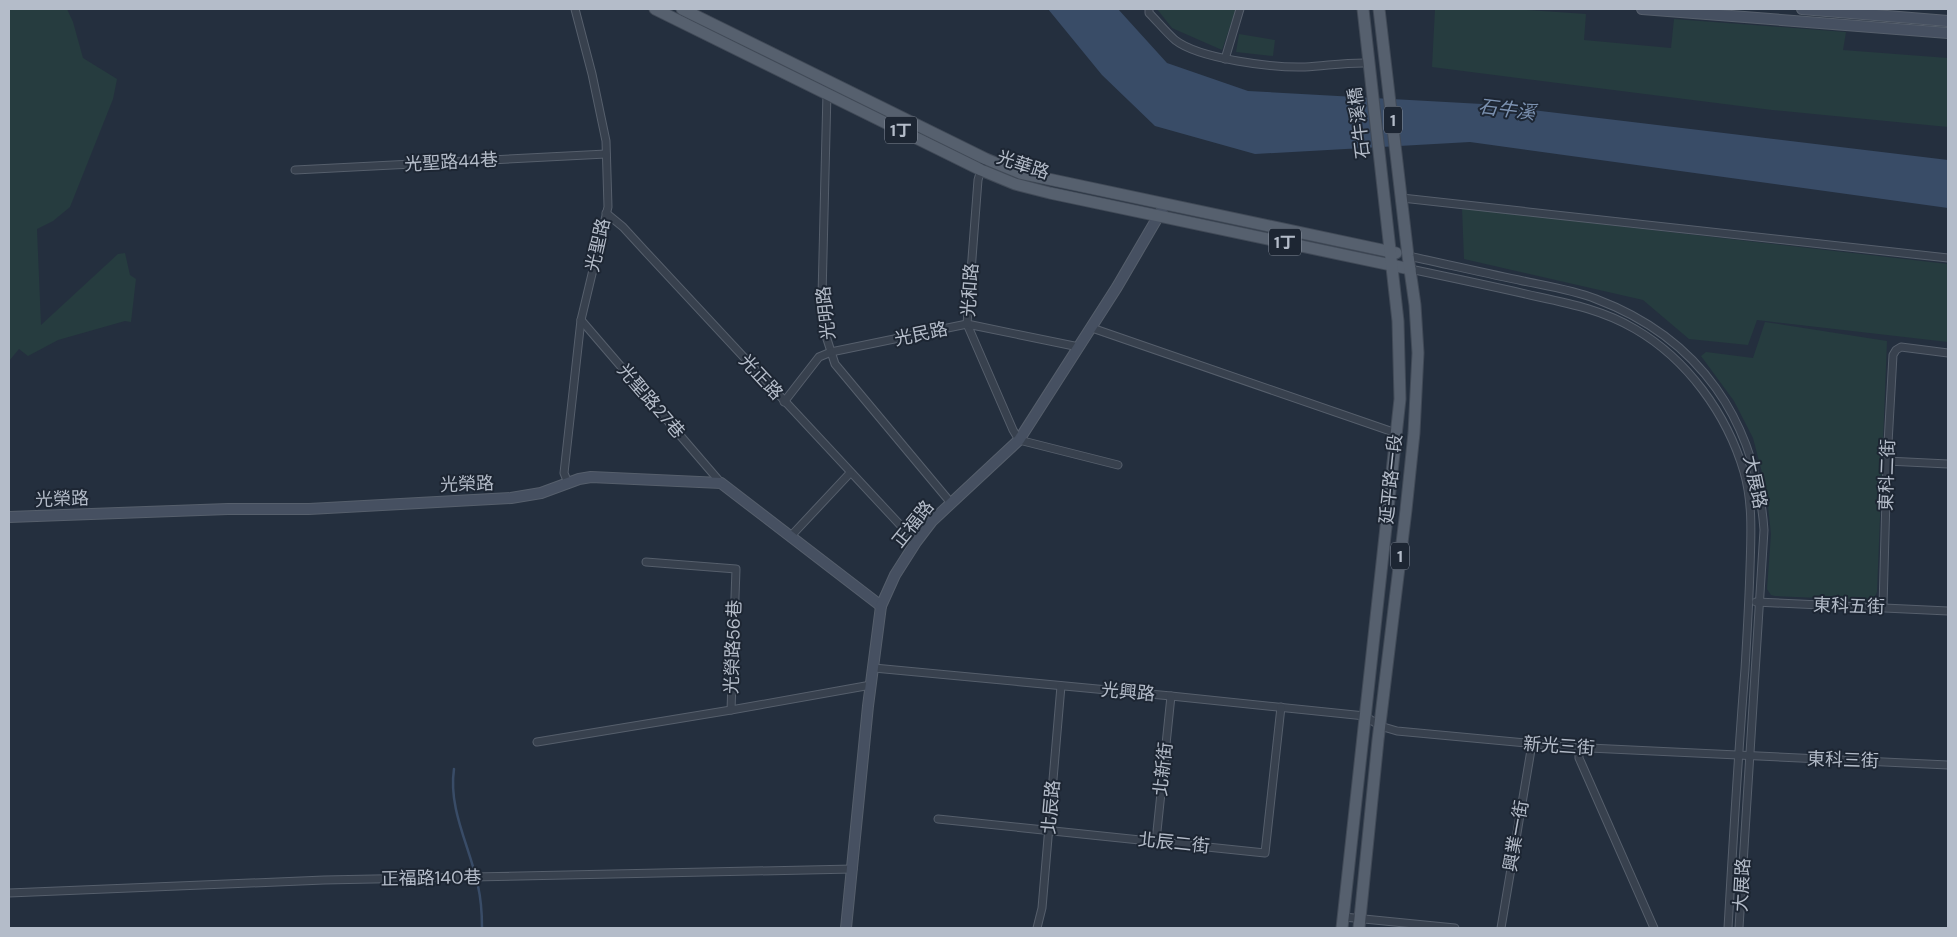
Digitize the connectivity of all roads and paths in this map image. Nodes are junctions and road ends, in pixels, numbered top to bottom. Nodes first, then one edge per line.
1 (575, 9) edge
2 (655, 9) edge
3 (682, 9) edge
4 (1149, 9) edge
5 (1240, 9) edge
6 (1363, 9) edge
7 (1379, 9) edge
8 (1642, 9) edge
9 (1802, 9) edge
10 (1747, 13) edge
11 (1948, 21) edge
12 (1948, 33) edge
13 (733, 41) junction
14 (1225, 59) junction
15 (1369, 61) junction
16 (828, 81) junction
17 (826, 94) junction
18 (606, 154) junction
19 (983, 165) junction
20 (295, 170) dead end
21 (1400, 182) joint
22 (1383, 183) joint
23 (1402, 198) junction
24 (1165, 204) junction
25 (606, 213) junction
26 (1159, 216) junction
27 (1391, 252) junction
28 (1408, 256) junction
29 (1948, 258) edge
30 (1392, 265) junction
31 (1410, 268) junction
32 (581, 320) junction
33 (967, 324) junction
34 (1092, 328) junction
35 (1079, 347) junction
36 (831, 352) junction
37 (1948, 353) edge
38 (784, 402) junction
39 (1396, 433) junction
40 (1020, 440) junction
41 (1887, 460) junction
42 (1948, 464) edge
43 (1118, 465) dead end
44 (850, 473) junction
45 (568, 483) junction
46 (721, 483) junction
47 (951, 503) junction
48 (1387, 508) junction
49 (1406, 510) junction
50 (9, 517) edge
51 (790, 536) junction
52 (916, 542) junction
53 (646, 562) dead end
54 (1749, 601) junction
55 (1760, 602) junction
56 (881, 606) junction
57 (1882, 607) junction
58 (1376, 611) junction
59 (1948, 611) edge
60 (1393, 613) junction
61 (874, 668) junction
62 (872, 685) junction
63 (1061, 686) junction
64 (1170, 696) junction
65 (1280, 707) junction
66 (731, 710) junction
67 (1365, 716) junction
68 (1380, 726) junction
69 (538, 742) dead end
70 (1532, 744) junction
71 (1579, 748) junction
72 (1739, 756) junction
73 (1750, 756) junction
74 (1948, 765) edge
75 (938, 819) dead end
76 (1049, 830) junction
77 (1156, 842) junction
78 (853, 869) junction
79 (9, 893) edge
80 (1343, 922) edge
81 (1359, 924) edge
82 (846, 928) edge
83 (1037, 928) edge
84 (1455, 928) edge
85 (1501, 928) edge
86 (1654, 928) edge
87 (1728, 928) edge
88 (1739, 928) edge

1 - 18 street, 光聖路
2 - 13 main road, 光華路 / 1丁
3 - 13 main road, 光華路 / 1丁
4 - 14 street
5 - 14 street
6 - 15 main road, 1
7 - 21 main road, 石牛溪橋 / 1
8 - 10 street
9 - 11 street
10 - 12 street
13 - 16 main road, 光華路 / 1丁
13 - 17 main road, 光華路 / 1丁
14 - 15 street
15 - 22 main road, 石牛溪橋 / 1
16 - 17 street, 光明路
16 - 19 main road, 光華路 / 1丁
17 - 19 main road, 光華路 / 1丁
17 - 36 street, 光明路
18 - 20 street, 光聖路44巷
18 - 25 street, 光聖路
19 - 24 main road, 光華路 / 1丁
19 - 26 main road, 光華路 / 1丁
19 - 33 street, 光和路
21 - 23 main road, 延平路一段 / 1
22 - 27 main road, 延平路一段 / 1
23 - 28 main road, 延平路一段 / 1
23 - 29 street
24 - 26 street, 正福路
24 - 27 main road, 光華路 / 1丁
25 - 32 street, 光聖路
25 - 38 street, 光正路
26 - 30 main road, 光華路 / 1丁
26 - 34 street, 正福路
27 - 28 main road, 光華路 / 1丁
27 - 30 main road, 延平路一段 / 1
28 - 31 main road, 延平路一段 / 1
28 - 55 street, 大展路
30 - 31 main road, 光華路 / 1丁
30 - 39 main road, 延平路一段 / 1
31 - 49 main road, 延平路一段 / 1
31 - 54 street, 大展路
32 - 45 street, 光聖路
32 - 46 street, 光聖路27巷
33 - 35 street, 光民路
33 - 36 street, 光民路
33 - 40 street, 光和路
34 - 35 street, 正福路
34 - 39 street
35 - 40 street, 正福路
36 - 38 street, 光民路
36 - 47 street, 光明路
37 - 41 street, 東科二街
38 - 44 street, 光正路
39 - 48 main road, 延平路一段 / 1
40 - 43 street
40 - 47 street, 正福路
41 - 42 street
41 - 57 street, 東科二街
44 - 51 street
44 - 52 street, 光正路
45 - 46 street, 光榮路
45 - 50 street, 光榮路
46 - 51 street
47 - 52 street, 正福路
48 - 49 main road
48 - 58 main road, 延平路一段 / 1
49 - 60 main road, 延平路一段 / 1
51 - 56 street
52 - 56 street, 正福路
53 - 66 street, 光榮路56巷
54 - 55 street, 東科五街
54 - 72 street, 大展路
55 - 57 street, 東科五街
55 - 73 street, 大展路
56 - 61 street, 正福路
57 - 59 street, 東科五街
58 - 60 main road
58 - 67 main road, 延平路一段 / 1
60 - 68 main road, 延平路一段 / 1
61 - 62 street, 正福路
61 - 63 street, 光興路
62 - 66 street
62 - 78 street, 正福路
63 - 64 street, 光興路
63 - 76 street, 北辰路
64 - 65 street, 光興路
64 - 77 street, 北新街
65 - 67 street, 光興路
65 - 77 street, 北辰二街
66 - 69 street, 光榮路56巷
67 - 68 street, 光興路
67 - 80 main road, 延平路一段 / 1
68 - 70 street, 新光三街
68 - 81 main road, 延平路一段 / 1
70 - 71 street, 新光三街
70 - 85 street, 興業一街
71 - 72 street, 新光三街
71 - 86 street
72 - 73 street, 東科三街
72 - 87 street, 大展路
73 - 74 street, 東科三街
73 - 88 street, 大展路
75 - 76 street, 北辰二街
76 - 77 street, 北辰二街
76 - 83 street, 北辰路
78 - 79 street, 正福路140巷
78 - 82 street, 正福路
80 - 81 street
81 - 84 street

